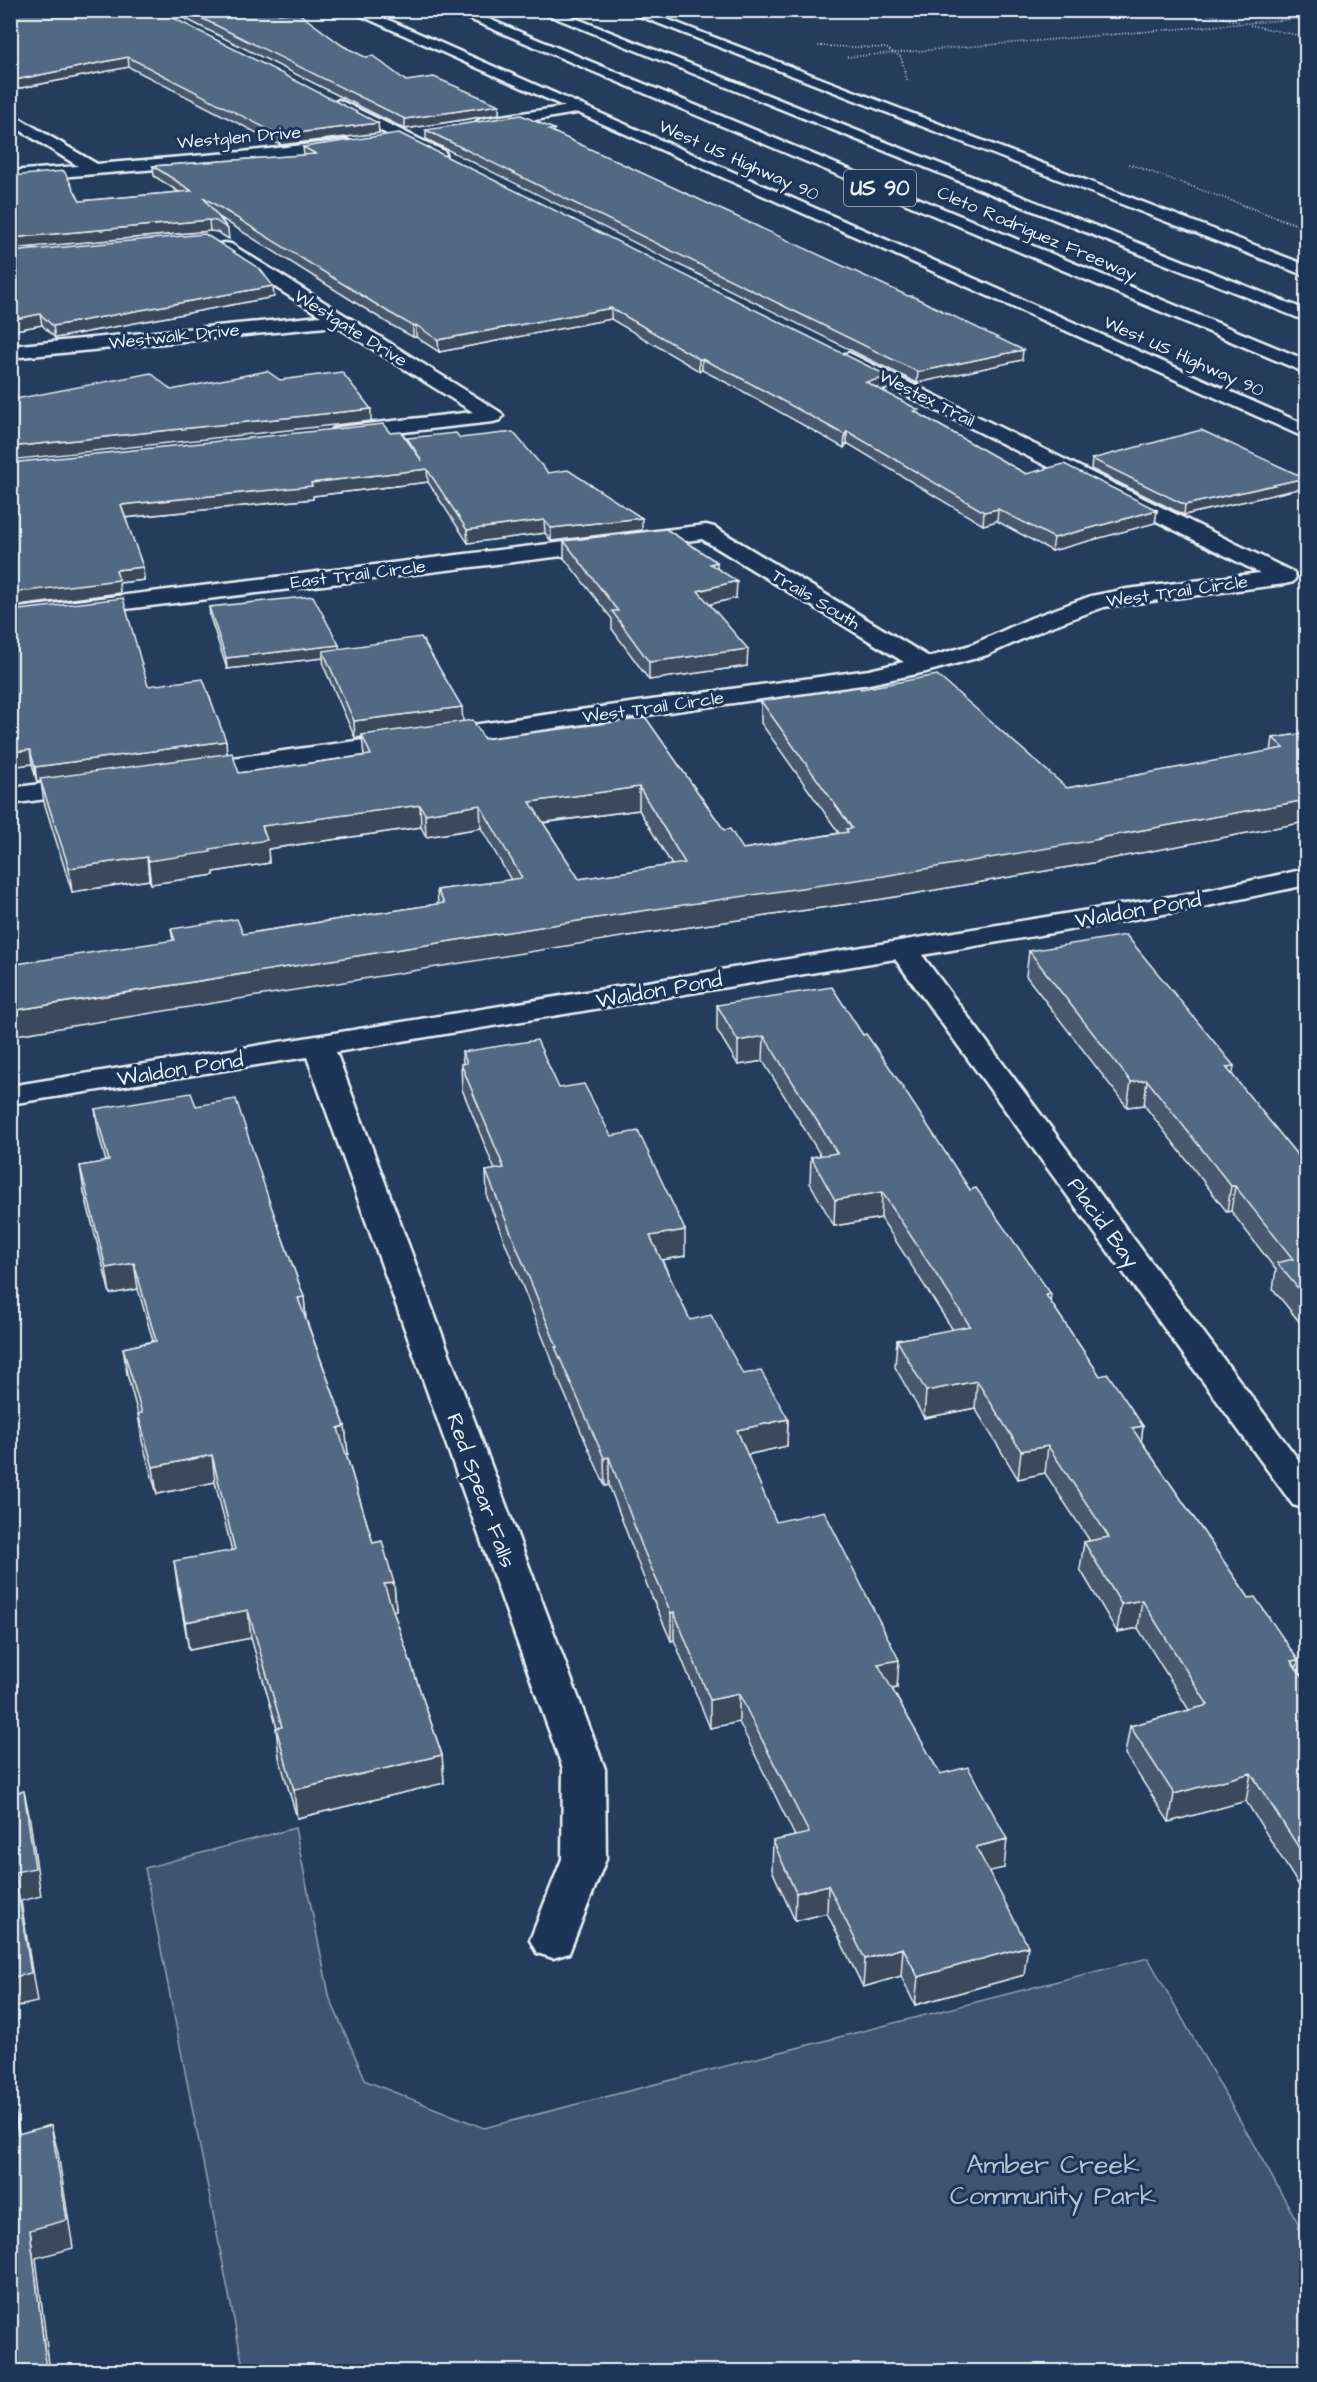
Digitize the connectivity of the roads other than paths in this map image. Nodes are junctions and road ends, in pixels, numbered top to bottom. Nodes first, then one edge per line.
1 (354, 10) edge
2 (454, 10) edge
3 (543, 10) edge
4 (630, 10) edge
5 (319, 94) edge
6 (577, 109) junction
7 (10, 117) edge
8 (471, 126) edge
9 (425, 133) edge
10 (403, 136) junction
11 (380, 140) edge
12 (358, 144) edge
13 (456, 163) edge
14 (94, 169) junction
15 (10, 176) edge
16 (210, 238) edge
17 (1306, 272) edge
18 (1306, 316) edge
19 (338, 320) junction
20 (10, 352) edge
21 (838, 354) edge
22 (1306, 367) edge
23 (1306, 432) edge
24 (316, 435) edge
25 (706, 532) joint
26 (1284, 577) joint
27 (10, 616) edge
28 (926, 665) junction
29 (163, 775) edge
30 (105, 783) edge
31 (10, 796) edge
32 (1306, 877) edge
33 (902, 948) junction
34 (318, 1046) junction
35 (10, 1095) edge
36 (1306, 1496) edge
37 (553, 1940) dead end

1 - 6 main road, West US Highway 90
2 - 22 main road, Cleto Rodriguez Freeway / US 90
3 - 18 main road, Cleto Rodriguez Freeway / US 90
4 - 17 main road
5 - 10 main road
6 - 8 main road
6 - 23 main road, West US Highway 90
7 - 14 main road
9 - 10 main road
10 - 11 main road
10 - 13 main road
12 - 14 main road, Westglen Drive
14 - 15 main road, Westglen Drive
16 - 19 main road, Westgate Drive
19 - 20 main road, Westwalk Drive
19 - 24 main road, Westgate Drive
21 - 26 main road, Westex Trail
25 - 27 main road, East Trail Circle
25 - 28 main road, Trails South
26 - 28 main road, West Trail Circle
28 - 29 main road, West Trail Circle
30 - 31 main road
32 - 33 main road, Waldon Pond
33 - 34 main road, Waldon Pond
33 - 36 main road, Placid Bay
34 - 35 main road, Waldon Pond
34 - 37 main road, Red Spear Falls

